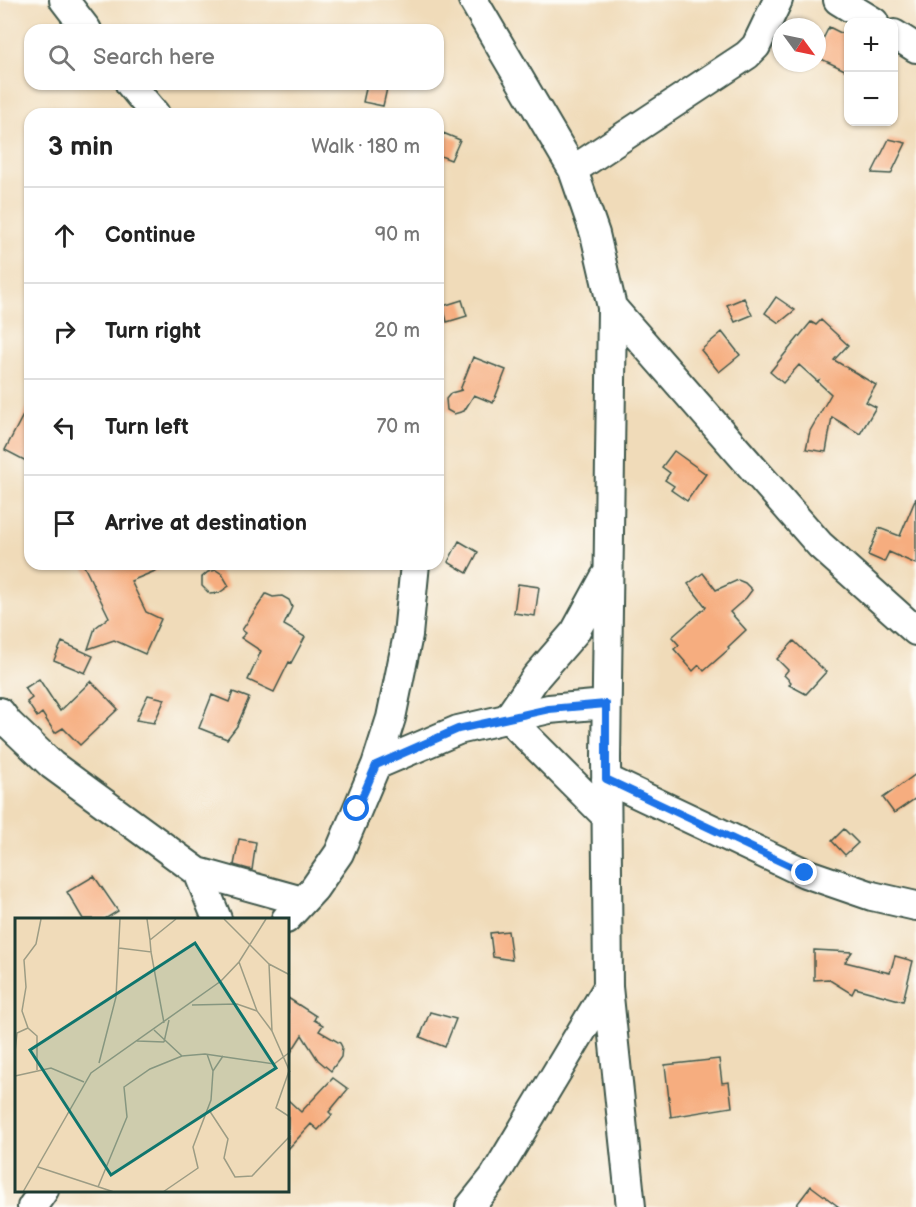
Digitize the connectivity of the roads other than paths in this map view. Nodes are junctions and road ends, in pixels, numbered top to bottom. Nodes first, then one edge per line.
1 (64, 0) edge
2 (473, 0) edge
3 (778, 0) edge
4 (838, 0) edge
5 (867, 18) edge
6 (82, 24) edge
7 (898, 37) edge
8 (916, 48) edge
9 (135, 90) edge
10 (150, 108) edge
11 (573, 170) junction
12 (612, 307) junction
13 (414, 570) edge
14 (608, 572) junction
15 (916, 631) edge
16 (606, 704) junction
17 (508, 718) junction
18 (3, 719) edge
19 (376, 765) junction
20 (606, 779) junction
21 (606, 816) junction
22 (198, 872) junction
23 (916, 906) edge
24 (294, 910) edge
25 (217, 918) edge
26 (608, 987) junction
27 (43, 1192) edge
28 (32, 1207) edge
29 (470, 1207) edge
30 (631, 1207) edge

1 - 6 street
2 - 11 street
3 - 11 street
4 - 5 street
7 - 8 street
9 - 10 street
11 - 12 street
12 - 14 street
12 - 15 street
13 - 19 street
14 - 16 street
14 - 17 street
16 - 17 street
16 - 20 street
17 - 19 street
17 - 21 street
18 - 22 street
19 - 24 street
20 - 21 street
20 - 23 street
21 - 26 street
22 - 24 street
22 - 25 street
26 - 29 street
26 - 30 street
27 - 28 street

